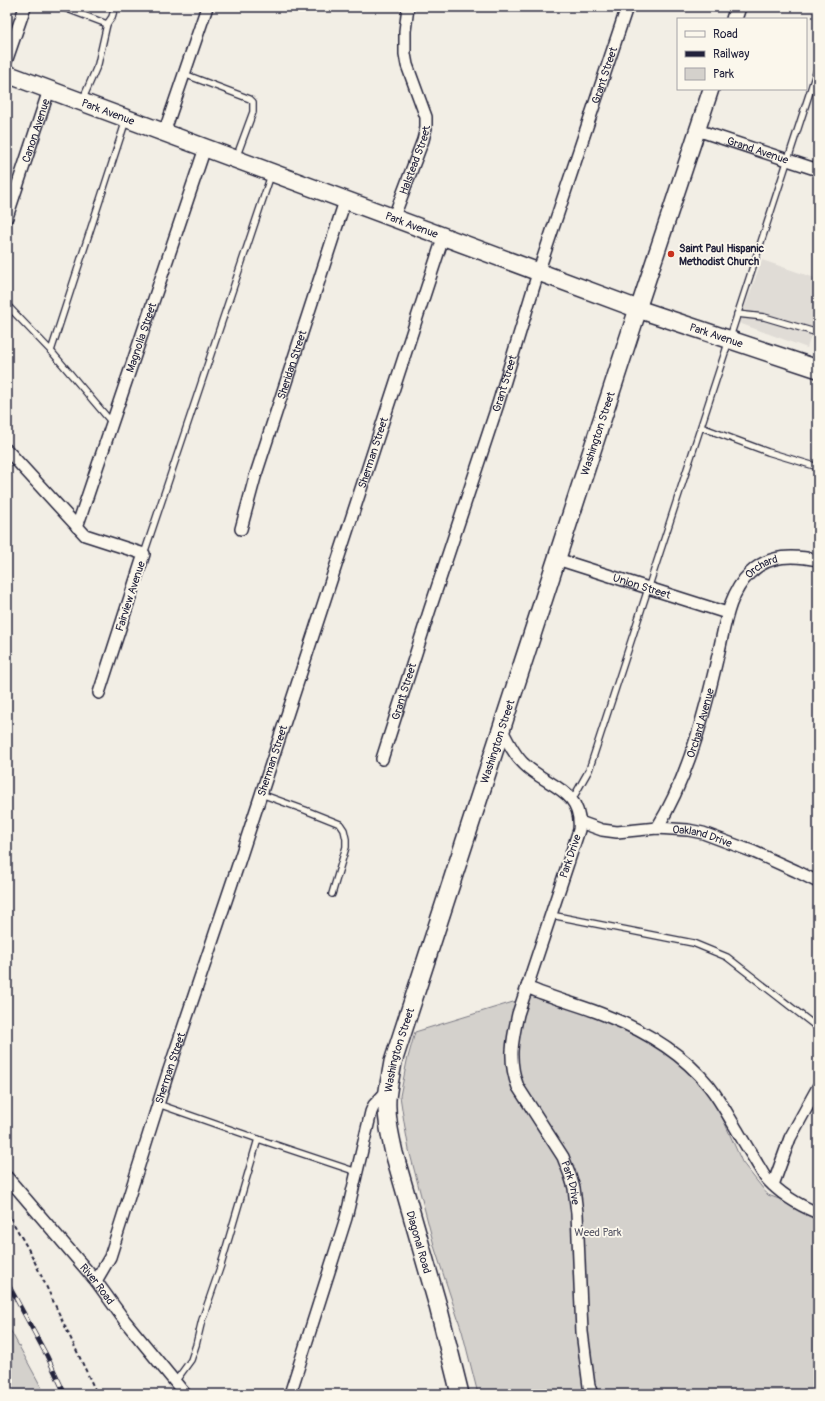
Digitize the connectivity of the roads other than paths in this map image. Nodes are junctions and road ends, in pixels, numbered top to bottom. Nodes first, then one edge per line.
1 (25, 7) edge
2 (62, 7) edge
3 (115, 7) edge
4 (207, 7) edge
5 (408, 7) edge
6 (627, 7) edge
7 (738, 7) edge
8 (734, 18) edge
9 (107, 24) junction
10 (7, 59) edge
11 (818, 67) edge
12 (7, 74) edge
13 (184, 74) junction
14 (49, 90) junction
15 (711, 90) edge
16 (82, 102) junction
17 (127, 119) junction
18 (697, 130) junction
19 (164, 133) junction
20 (205, 148) junction
21 (235, 160) junction
22 (788, 161) junction
23 (818, 170) edge
24 (271, 173) junction
25 (345, 201) junction
26 (7, 216) edge
27 (393, 219) junction
28 (443, 238) junction
29 (538, 273) junction
30 (7, 305) edge
31 (638, 310) junction
32 (737, 314) junction
33 (818, 333) edge
34 (729, 340) junction
35 (51, 351) junction
36 (817, 366) edge
37 (113, 424) junction
38 (701, 427) junction
39 (7, 450) edge
40 (818, 467) edge
41 (77, 528) junction
42 (241, 529) dead end
43 (144, 554) junction
44 (557, 558) junction
45 (818, 560) edge
46 (649, 588) junction
47 (727, 613) junction
48 (99, 693) dead end
49 (501, 728) junction
50 (382, 759) dead end
51 (262, 794) junction
52 (572, 800) junction
53 (580, 822) junction
54 (657, 828) junction
55 (818, 882) edge
56 (332, 894) dead end
57 (550, 915) junction
58 (527, 987) junction
59 (818, 1028) edge
60 (818, 1087) edge
61 (388, 1089) junction
62 (158, 1104) junction
63 (258, 1140) junction
64 (357, 1172) junction
65 (9, 1184) edge
66 (773, 1185) junction
67 (814, 1211) edge
68 (818, 1217) edge
69 (96, 1282) junction
70 (175, 1382) junction
71 (185, 1394) edge
72 (290, 1394) edge
73 (460, 1394) edge
74 (592, 1394) edge

1 - 10 street
2 - 9 lane
3 - 9 lane
4 - 13 street
5 - 27 street, Halstead Street
6 - 29 street, Grant Street
7 - 8 main road
9 - 16 lane
11 - 22 lane
12 - 14 main road, Park Avenue
13 - 19 street
13 - 21 lane
14 - 16 main road, Park Avenue
14 - 26 street, Canon Avenue
15 - 18 main road, Washington Street
16 - 17 main road, Park Avenue
17 - 19 main road, Park Avenue
17 - 35 lane
18 - 22 street, Grand Avenue
18 - 31 main road, Washington Street
19 - 20 main road, Park Avenue
20 - 21 main road, Park Avenue
20 - 37 street, Magnolia Street
21 - 24 main road, Park Avenue
22 - 23 street, Grand Avenue
22 - 32 lane
24 - 25 main road, Park Avenue
24 - 43 lane
25 - 27 main road, Park Avenue
25 - 42 street, Sheridan Street
27 - 28 main road, Park Avenue
28 - 29 main road, Park Avenue
28 - 51 street, Sherman Street
29 - 31 main road, Park Avenue
29 - 50 street, Grant Street
30 - 35 lane
31 - 34 main road, Park Avenue
31 - 44 main road, Washington Street
32 - 33 lane
32 - 34 lane
34 - 36 main road, Park Avenue
34 - 38 lane
35 - 37 lane
37 - 41 street, Magnolia Street
38 - 40 lane
38 - 46 lane
39 - 41 street, Fairview Avenue
41 - 43 street, Fairview Avenue
43 - 48 street, Fairview Avenue
44 - 46 street, Union Street
44 - 49 main road, Washington Street
45 - 47 street, Orchard
46 - 47 street, Union Street
46 - 52 lane
47 - 54 street, Orchard Avenue
49 - 52 street, Park Drive
49 - 61 main road, Washington Street
51 - 56 lane
51 - 62 street, Sherman Street
52 - 53 street, Park Drive
53 - 54 street, Oakland Drive
53 - 57 street, Park Drive
54 - 55 street, Oakland Drive
57 - 58 street, Park Drive
57 - 59 lane
58 - 66 street
58 - 74 street, Park Drive
60 - 66 street
61 - 64 street, Washington Street
61 - 73 main road, Diagonal Road
62 - 63 lane
62 - 69 street, Sherman Street
63 - 64 lane
63 - 70 lane
64 - 72 street, Washington Street
65 - 69 street, River Road
66 - 67 street
67 - 68 street
69 - 70 street, River Road
70 - 71 street, River Road

